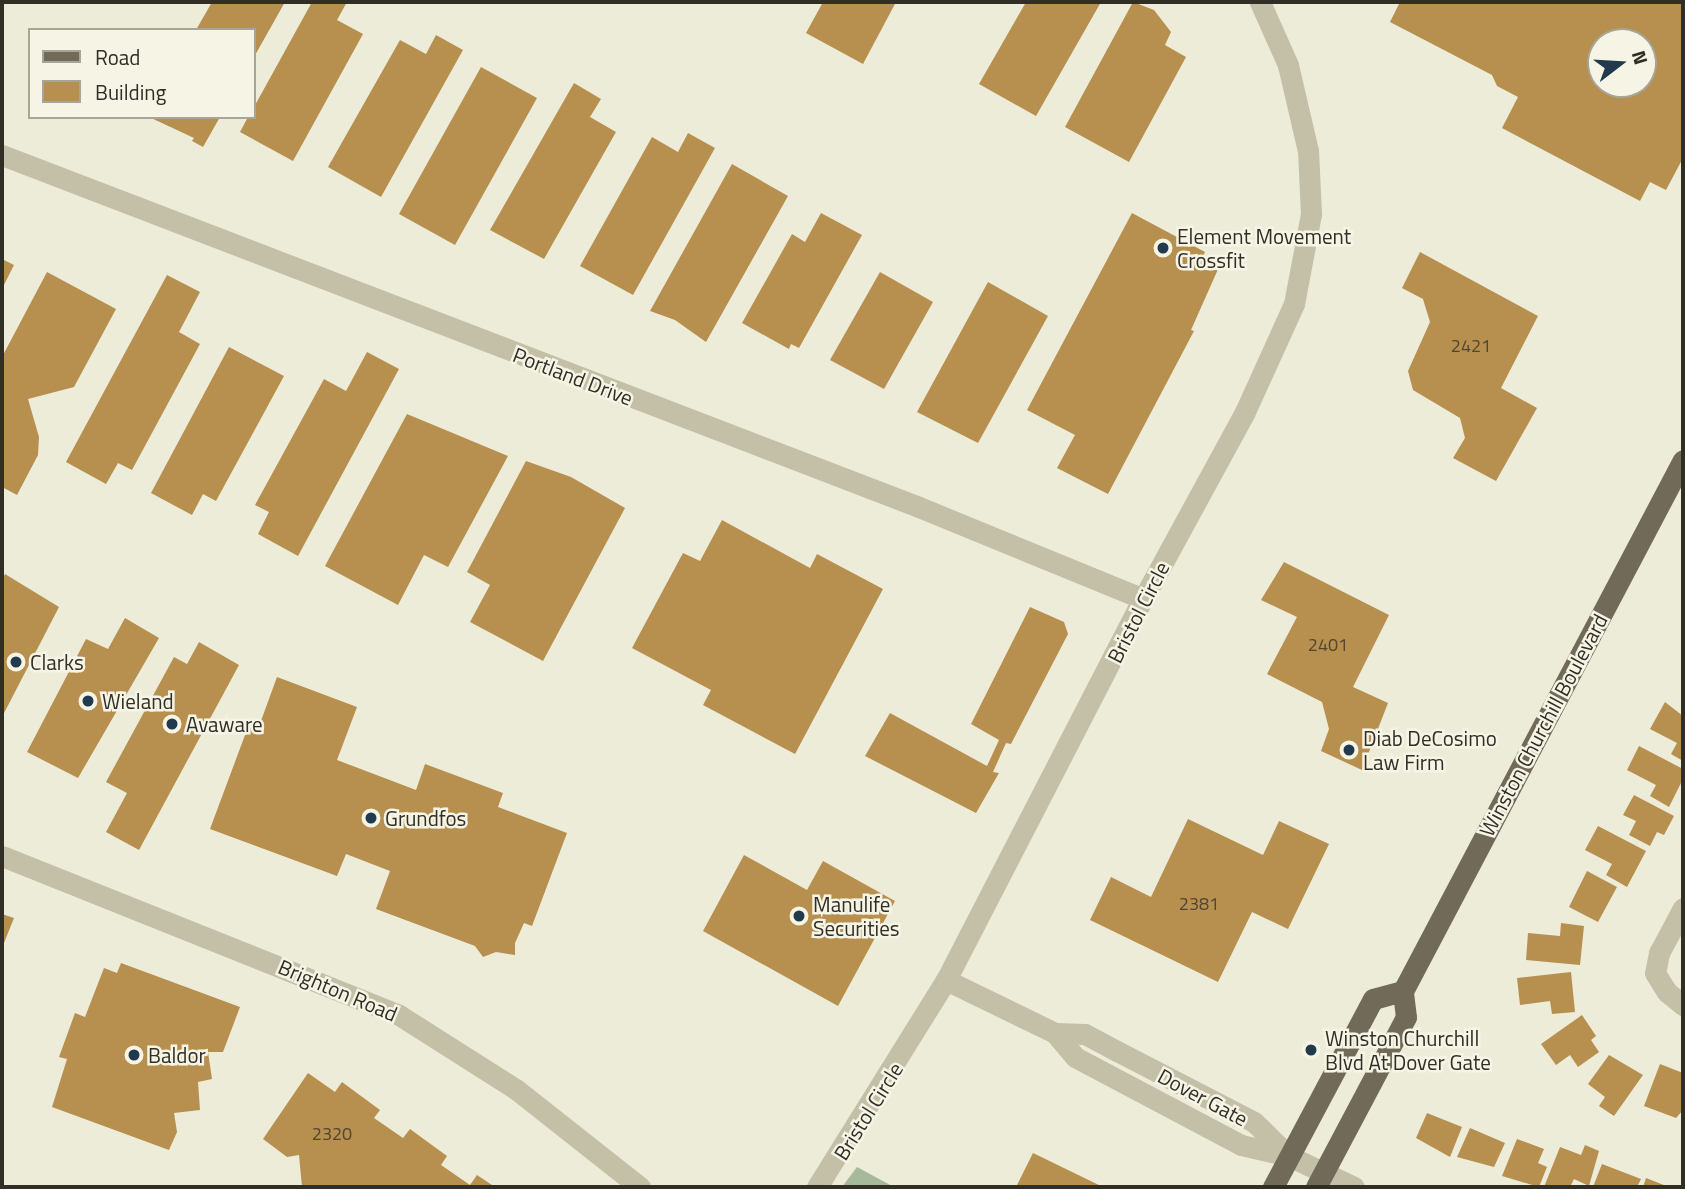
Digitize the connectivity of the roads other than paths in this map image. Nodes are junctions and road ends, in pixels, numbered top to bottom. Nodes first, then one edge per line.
1 (1260, 2) edge
2 (2, 155) edge
3 (1683, 460) edge
4 (1143, 599) junction
5 (2, 856) edge
6 (1683, 908) edge
7 (946, 980) junction
8 (1404, 991) junction
9 (1683, 1005) edge
10 (1289, 1156) junction
11 (1320, 1180) edge
12 (640, 1187) edge
13 (817, 1187) edge
14 (1273, 1187) edge
15 (1354, 1187) edge

1 - 4 street, Bristol Circle
2 - 4 street, Portland Drive
3 - 8 main road, Winston Churchill Boulevard
4 - 7 street, Bristol Circle
5 - 12 street, Brighton Road
6 - 9 street
7 - 10 street, Dover Gate
7 - 13 street, Bristol Circle
8 - 10 main road
8 - 11 main road, Winston Churchill Boulevard
10 - 11 street, Dover Gate
10 - 14 main road
11 - 15 street, Dover Gate

